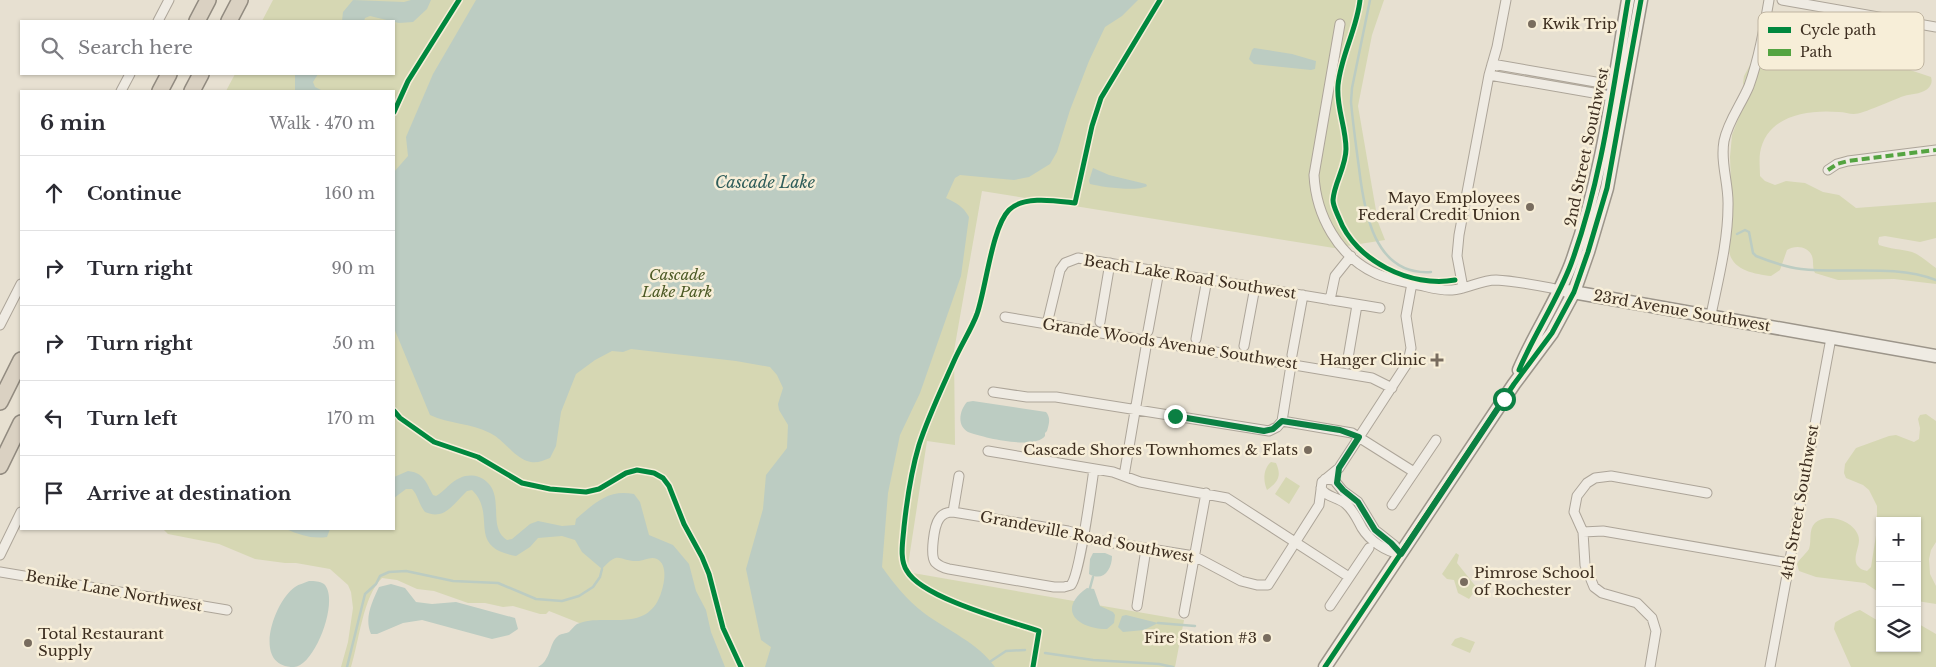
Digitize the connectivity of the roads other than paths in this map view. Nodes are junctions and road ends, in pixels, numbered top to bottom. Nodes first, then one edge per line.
1 (169, 0) edge
2 (208, 0) edge
3 (240, 0) edge
4 (1506, 0) edge
5 (1628, 0) edge
6 (1641, 0) edge
7 (1782, 0) edge
8 (1850, 12) edge
9 (159, 20) edge
10 (198, 20) edge
11 (230, 20) edge
12 (1340, 24) dead end
13 (1758, 55) edge
14 (1492, 64) junction
15 (129, 75) edge
16 (168, 75) edge
17 (200, 75) edge
18 (1489, 75) junction
19 (122, 90) edge
20 (161, 90) edge
21 (193, 90) edge
22 (1612, 90) junction
23 (1625, 93) junction
24 (1936, 150) edge
25 (1828, 170) dead end
26 (1351, 256) junction
27 (1110, 263) junction
28 (1159, 271) junction
29 (1207, 279) junction
30 (1412, 283) junction
31 (20, 286) edge
32 (1254, 287) junction
33 (1463, 288) junction
34 (1567, 291) junction
35 (1303, 295) junction
36 (1330, 300) junction
37 (1357, 305) junction
38 (1380, 308) dead end
39 (1711, 315) junction
40 (1005, 317) dead end
41 (1100, 322) dead end
42 (1047, 324) junction
43 (0, 326) edge
44 (1148, 331) dead end
45 (1830, 338) junction
46 (1196, 339) dead end
47 (1147, 341) junction
48 (1244, 346) dead end
49 (1292, 355) dead end
50 (1936, 356) edge
51 (20, 362) edge
52 (1347, 364) dead end
53 (1291, 365) junction
54 (1392, 388) junction
55 (993, 392) dead end
56 (0, 402) edge
57 (1135, 410) junction
58 (1282, 421) junction
59 (20, 425) edge
60 (1359, 437) junction
61 (1436, 440) dead end
62 (988, 451) dead end
63 (0, 466) edge
64 (1339, 468) junction
65 (1094, 469) junction
66 (1414, 472) junction
67 (960, 476) dead end
68 (1124, 476) junction
69 (1326, 479) junction
70 (1337, 483) junction
71 (1320, 488) junction
72 (1206, 492) junction
73 (1707, 493) dead end
74 (1329, 495) junction
75 (1319, 505) junction
76 (1392, 505) dead end
77 (953, 512) junction
78 (20, 514) edge
79 (1362, 518) junction
80 (1583, 532) junction
81 (1083, 536) junction
82 (1295, 541) junction
83 (1369, 548) dead end
84 (1146, 549) junction
85 (0, 554) edge
86 (1401, 554) junction
87 (1194, 556) junction
88 (1788, 563) junction
89 (0, 572) edge
90 (1349, 577) junction
91 (1137, 606) dead end
92 (1330, 606) dead end
93 (227, 610) dead end
94 (1184, 613) dead end
95 (1325, 667) edge
96 (1650, 667) edge
97 (1770, 667) edge

1 - 9 street
2 - 10 highway
3 - 11 highway
4 - 14 street
5 - 22 main road, 2nd Street Southwest
6 - 23 main road, 2nd Street Southwest
7 - 8 street
12 - 26 street, 23rd Avenue Southwest
13 - 39 street
14 - 18 street
14 - 22 street
15 - 19 street
16 - 20 highway
17 - 21 highway
18 - 22 street
18 - 33 street
22 - 23 street
22 - 34 main road, 2nd Street Southwest
23 - 34 main road, 2nd Street Southwest
24 - 25 street
26 - 30 street, 23rd Avenue Southwest
26 - 36 street
27 - 28 street, Beach Lake Road Southwest
27 - 41 street
27 - 42 street, Beach Lake Road Southwest
28 - 29 street, Beach Lake Road Southwest
28 - 44 street
29 - 32 street, Beach Lake Road Southwest
29 - 46 street
30 - 33 street, 23rd Avenue Southwest
30 - 54 street, Grandeville Road Southwest
31 - 43 street
32 - 35 street, Beach Lake Road Southwest
32 - 48 street
33 - 34 street, 23rd Avenue Southwest
34 - 39 main road, 23rd Avenue Southwest
34 - 86 main road, 2nd Street Southwest
35 - 36 street, Beach Lake Road Southwest
35 - 49 street
36 - 37 street, Beach Lake Road Southwest
37 - 38 street, Beach Lake Road Southwest
37 - 52 street
39 - 45 main road, 23rd Avenue Southwest
40 - 42 street, Grande Woods Avenue Southwest
42 - 47 street, Grande Woods Avenue Southwest
45 - 50 main road, 23rd Avenue Southwest
45 - 88 street, 4th Street Southwest
47 - 53 street, Grande Woods Avenue Southwest
47 - 57 street
51 - 56 highway
53 - 54 street, Grande Woods Avenue Southwest
53 - 58 street
54 - 60 street, Grandeville Road Southwest
55 - 57 street
57 - 58 street
57 - 68 street
58 - 60 street
59 - 63 highway
60 - 64 street, Grandeville Road Southwest
60 - 66 street
61 - 66 street
62 - 65 street
64 - 69 street, Grandeville Road Southwest
64 - 70 street, Grandeville Road Southwest
65 - 68 street
65 - 81 street
66 - 76 street
67 - 77 street
68 - 72 street
69 - 70 street
69 - 71 street, Grandeville Road Southwest
70 - 74 street, Grandeville Road Southwest
70 - 79 street
71 - 74 street
71 - 75 street
72 - 82 street
72 - 87 street
73 - 80 street
74 - 75 street, Grandeville Road Southwest
74 - 79 street
75 - 82 street, Grandeville Road Southwest
77 - 81 street, Grandeville Road Southwest
77 - 81 street
78 - 85 street
79 - 86 street
80 - 88 street
80 - 96 street
81 - 84 street, Grandeville Road Southwest
82 - 87 street, Grandeville Road Southwest
82 - 90 street
83 - 90 street
84 - 87 street, Grandeville Road Southwest
84 - 91 street
86 - 95 main road, 2nd Street Southwest
87 - 94 street
88 - 97 street, 4th Street Southwest
89 - 93 street, Benike Lane Northwest
90 - 92 street

